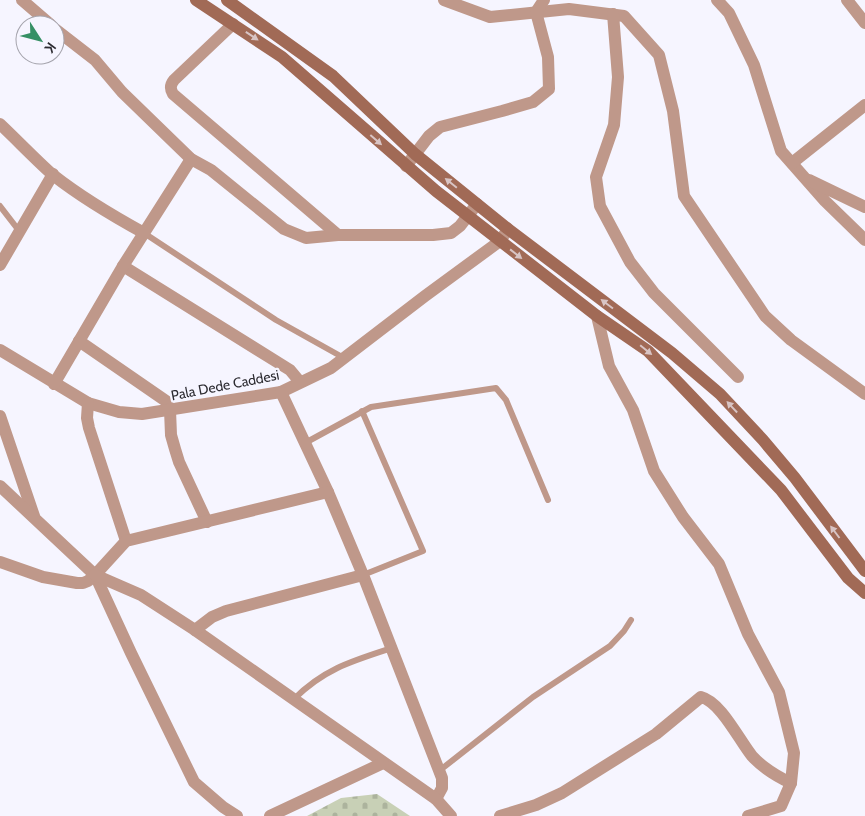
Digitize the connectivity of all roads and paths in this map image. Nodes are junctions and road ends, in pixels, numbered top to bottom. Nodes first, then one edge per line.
1 (22, 0) edge
2 (196, 0) edge
3 (227, 0) edge
4 (444, 0) edge
5 (544, 0) edge
6 (717, 0) edge
7 (847, 0) edge
8 (536, 12) junction
9 (613, 14) junction
10 (39, 15) edge
11 (865, 23) edge
12 (233, 24) junction
13 (65, 37) edge
14 (865, 105) edge
15 (0, 124) edge
16 (415, 154) junction
17 (191, 159) junction
18 (792, 163) junction
19 (406, 166) junction
20 (53, 174) junction
21 (805, 178) junction
22 (477, 204) junction
23 (0, 206) edge
24 (865, 207) edge
25 (467, 216) junction
26 (508, 229) junction
27 (20, 232) junction
28 (144, 233) junction
29 (338, 235) junction
30 (865, 240) edge
31 (500, 241) junction
32 (0, 266) edge
33 (123, 266) junction
34 (596, 316) junction
35 (79, 341) junction
36 (0, 350) edge
37 (344, 358) junction
38 (738, 377) dead end
39 (300, 382) junction
40 (54, 384) junction
41 (281, 392) junction
42 (865, 394) edge
43 (88, 403) junction
44 (170, 410) junction
45 (362, 411) junction
46 (0, 416) edge
47 (305, 443) junction
48 (0, 486) edge
49 (328, 492) junction
50 (548, 500) dead end
51 (35, 518) junction
52 (207, 522) junction
53 (126, 541) junction
54 (0, 562) edge
55 (865, 571) edge
56 (95, 575) junction
57 (363, 575) junction
58 (865, 593) edge
59 (631, 620) dead end
60 (195, 630) junction
61 (392, 648) junction
62 (294, 699) junction
63 (383, 763) junction
64 (439, 771) junction
65 (791, 783) junction
66 (436, 800) junction
67 (237, 816) edge
68 (270, 816) edge
69 (451, 816) edge
70 (500, 816) edge
71 (748, 816) edge

1 - 10 street
2 - 12 street
3 - 16 street
4 - 8 street
5 - 8 street
6 - 18 street
7 - 11 street
8 - 9 street
8 - 16 street
9 - 38 street
9 - 42 street
12 -> 19 street
12 - 29 street
13 - 17 street
14 - 18 street
15 - 20 street
16 - 19 street
22 -> 16 street
17 - 28 street
17 - 29 street
18 - 21 street
19 - 25 street
20 - 27 street
20 - 28 street
21 - 24 street
21 - 30 street
22 - 25 street
22 - 26 street
23 - 27 lane
25 - 29 street
25 - 31 street
26 - 31 street, Pala Dede Caddesi
55 -> 26 street
27 - 32 street
28 - 33 street
28 - 37 lane
31 -> 34 street
31 - 37 street, Pala Dede Caddesi
33 - 35 street
33 - 39 street
34 -> 58 street
34 - 65 street
35 - 40 street
35 - 44 street
36 - 40 street, Pala Dede Caddesi
37 - 39 street, Pala Dede Caddesi
39 - 41 street, Pala Dede Caddesi
40 - 43 street, Pala Dede Caddesi
41 - 44 street, Pala Dede Caddesi
41 - 47 street
43 - 44 street, Pala Dede Caddesi
43 - 53 street
44 - 52 street
45 - 47 lane
45 - 50 lane
45 - 57 lane
46 - 51 street
47 - 49 street
48 - 51 street
49 - 52 street
49 - 57 street
51 - 56 street
52 - 53 street
53 - 56 street
54 - 56 street
56 - 60 street
56 - 67 street
57 - 60 street
57 - 61 street
59 - 64 lane
60 - 62 street
61 - 62 lane
61 - 64 street
62 - 63 street
63 - 66 street
63 - 68 street
64 - 66 street
65 - 70 street
65 - 71 street
66 - 69 street

